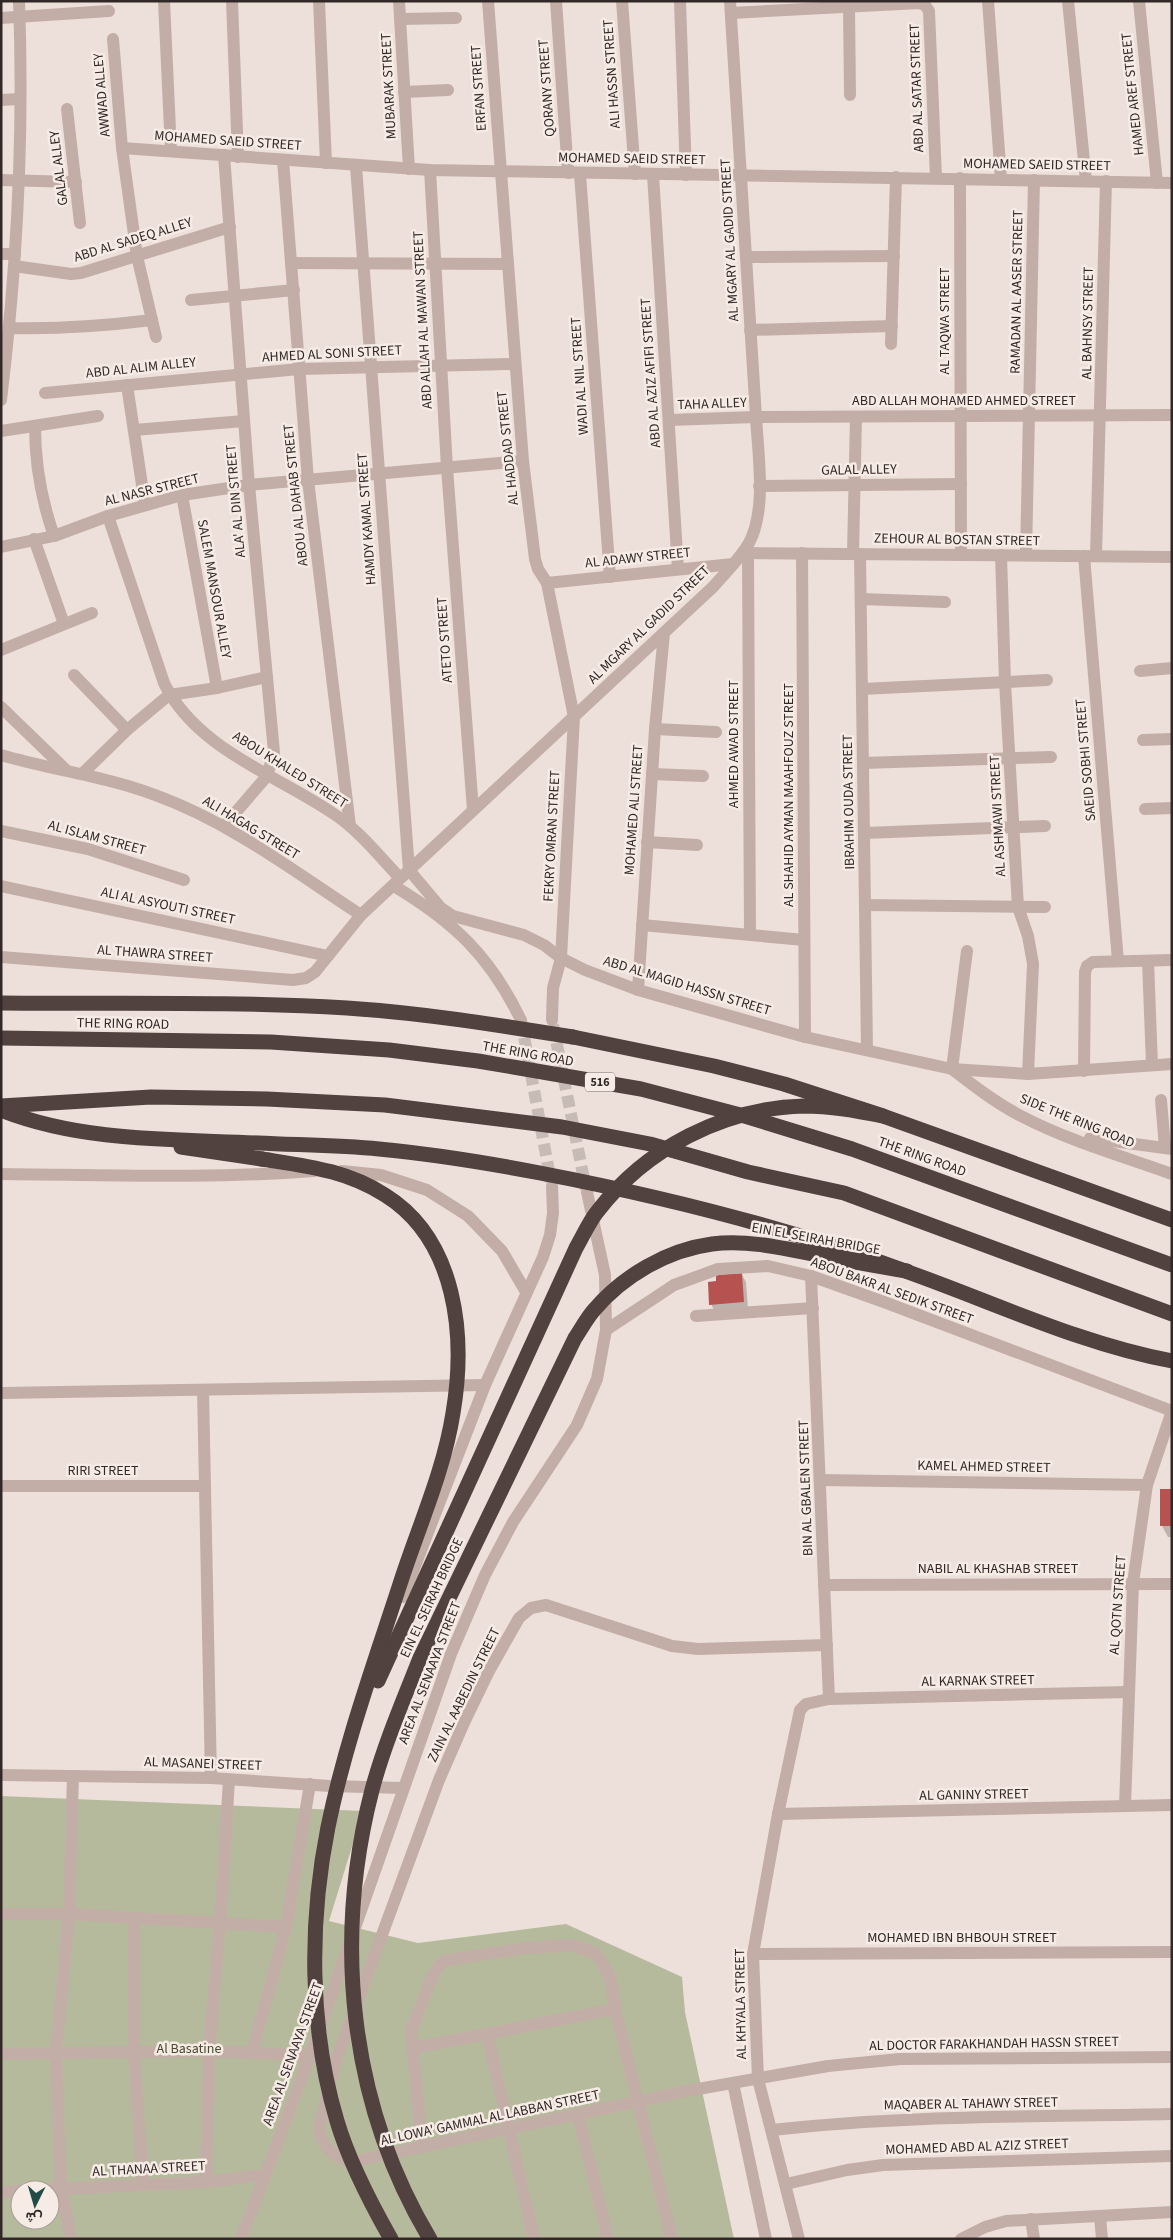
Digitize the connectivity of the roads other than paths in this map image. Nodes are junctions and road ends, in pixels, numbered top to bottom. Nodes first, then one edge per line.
1 (19, 1) edge
2 (164, 1) edge
3 (232, 1) edge
4 (319, 1) edge
5 (399, 1) edge
6 (488, 1) edge
7 (556, 1) edge
8 (622, 1) edge
9 (680, 1) edge
10 (988, 1) edge
11 (1068, 1) edge
12 (1139, 1) edge
13 (731, 7) edge
14 (849, 7) junction
15 (109, 11) dead end
16 (19, 16) junction
17 (1, 18) edge
18 (456, 18) dead end
19 (400, 19) junction
20 (113, 39) dead end
21 (448, 90) dead end
22 (404, 92) junction
23 (850, 95) dead end
24 (19, 99) junction
25 (1, 100) edge
26 (67, 109) dead end
27 (122, 148) junction
28 (171, 151) junction
29 (224, 155) junction
30 (238, 156) junction
31 (283, 160) junction
32 (326, 163) junction
33 (356, 166) junction
34 (409, 169) junction
35 (430, 170) junction
36 (501, 172) junction
37 (574, 174) junction
38 (635, 174) junction
39 (653, 174) junction
40 (686, 175) junction
41 (742, 176) junction
42 (896, 177) junction
43 (936, 178) junction
44 (960, 178) junction
45 (18, 179) junction
46 (1001, 179) junction
47 (1, 180) edge
48 (1034, 180) junction
49 (1086, 181) junction
50 (1106, 181) junction
51 (76, 182) junction
52 (1157, 183) junction
53 (1172, 183) edge
54 (80, 223) dead end
55 (230, 227) junction
56 (1, 254) edge
57 (137, 256) junction
58 (894, 256) junction
59 (746, 257) junction
60 (14, 260) junction
61 (292, 263) junction
62 (363, 263) junction
63 (435, 264) junction
64 (508, 264) junction
65 (294, 290) junction
66 (235, 295) junction
67 (191, 300) dead end
68 (152, 320) junction
69 (892, 326) junction
70 (750, 330) junction
71 (6, 336) edge
72 (156, 336) dead end
73 (891, 344) dead end
74 (516, 364) junction
75 (441, 365) junction
76 (370, 366) junction
77 (300, 369) junction
78 (240, 373) junction
79 (127, 385) junction
80 (45, 392) dead end
81 (1, 400) edge
82 (1172, 415) edge
83 (98, 416) dead end
84 (961, 416) junction
85 (1030, 416) junction
86 (1101, 416) junction
87 (756, 417) junction
88 (856, 417) junction
89 (669, 420) junction
90 (244, 421) junction
91 (34, 426) junction
92 (134, 430) junction
93 (1, 431) edge
94 (524, 461) junction
95 (447, 468) junction
96 (379, 474) junction
97 (308, 480) junction
98 (960, 484) junction
99 (249, 485) junction
100 (855, 485) junction
101 (759, 486) junction
102 (182, 495) junction
103 (145, 505) junction
104 (108, 516) junction
105 (54, 536) junction
106 (34, 539) junction
107 (1, 546) edge
108 (745, 553) junction
109 (802, 553) junction
110 (857, 554) junction
111 (961, 554) junction
112 (1001, 555) junction
113 (1026, 555) junction
114 (1090, 556) junction
115 (1172, 557) edge
116 (733, 564) junction
117 (678, 569) junction
118 (610, 576) junction
119 (547, 583) junction
120 (861, 599) junction
121 (945, 602) dead end
122 (92, 613) dead end
123 (64, 624) junction
124 (664, 633) junction
125 (1, 650) edge
126 (1172, 668) edge
127 (1140, 670) dead end
128 (74, 675) dead end
129 (267, 677) junction
130 (1047, 680) dead end
131 (1005, 682) junction
132 (216, 688) junction
133 (862, 689) junction
134 (169, 695) junction
135 (1, 707) edge
136 (574, 717) junction
137 (127, 730) junction
138 (655, 730) junction
139 (716, 732) dead end
140 (1172, 739) edge
141 (1142, 740) dead end
142 (1, 755) edge
143 (1052, 757) dead end
144 (1010, 758) junction
145 (863, 763) junction
146 (65, 770) junction
147 (82, 774) junction
148 (652, 774) junction
149 (266, 776) junction
150 (703, 776) dead end
151 (1172, 808) edge
152 (1145, 809) dead end
153 (473, 810) junction
154 (224, 826) junction
155 (350, 826) junction
156 (1045, 826) dead end
157 (1014, 827) junction
158 (1, 831) edge
159 (864, 833) junction
160 (647, 842) junction
161 (697, 845) dead end
162 (401, 878) junction
163 (184, 880) dead end
164 (1, 886) edge
165 (866, 905) junction
166 (1018, 907) junction
167 (1045, 907) dead end
168 (361, 915) junction
169 (642, 925) junction
170 (750, 935) junction
171 (804, 940) junction
172 (968, 951) dead end
173 (328, 956) junction
174 (1, 957) edge
175 (561, 958) junction
176 (1172, 960) edge
177 (1148, 961) junction
178 (1118, 962) junction
179 (306, 978) joint
180 (638, 990) junction
181 (1, 1003) edge
182 (521, 1020) tunnel mouth
183 (552, 1020) tunnel mouth
184 (805, 1037) junction
185 (1, 1038) edge
186 (867, 1050) junction
187 (1172, 1064) edge
188 (1152, 1065) junction
189 (952, 1069) junction
190 (1084, 1071) junction
191 (1028, 1074) junction
192 (1162, 1100) dead end
193 (1, 1108) edge
194 (884, 1116) junction
195 (1065, 1135) junction
196 (128, 1136) junction
197 (1168, 1149) edge
198 (1, 1174) edge
199 (1172, 1174) edge
200 (552, 1186) tunnel mouth
201 (586, 1192) tunnel mouth
202 (1172, 1220) edge
203 (1172, 1265) edge
204 (907, 1271) junction
205 (811, 1276) junction
206 (526, 1292) junction
207 (814, 1308) junction
208 (1172, 1314) edge
209 (696, 1316) dead end
210 (606, 1330) junction
211 (1172, 1361) edge
212 (485, 1385) junction
213 (203, 1390) junction
214 (1, 1394) edge
215 (1172, 1411) edge
216 (820, 1480) junction
217 (1147, 1485) junction
218 (1, 1486) edge
219 (205, 1486) junction
220 (1132, 1583) junction
221 (1172, 1584) edge
222 (824, 1585) junction
223 (826, 1645) junction
224 (1128, 1692) junction
225 (829, 1700) junction
226 (352, 1732) junction
227 (1, 1775) edge
228 (73, 1776) junction
229 (211, 1778) junction
230 (229, 1780) junction
231 (310, 1784) junction
232 (330, 1786) junction
233 (402, 1788) junction
234 (1125, 1806) junction
235 (1172, 1806) edge
236 (778, 1814) junction
237 (1, 1914) edge
238 (69, 1914) junction
239 (134, 1918) junction
240 (220, 1923) junction
241 (286, 1927) junction
242 (1172, 1952) edge
243 (753, 1954) junction
244 (615, 2009) junction
245 (487, 2034) junction
246 (413, 2048) junction
247 (210, 2051) junction
248 (134, 2052) junction
249 (56, 2053) junction
250 (252, 2053) junction
251 (1, 2054) edge
252 (310, 2056) junction
253 (337, 2057) junction
254 (1172, 2057) edge
255 (758, 2079) junction
256 (733, 2084) junction
257 (638, 2102) junction
258 (578, 2114) junction
259 (1172, 2114) edge
260 (509, 2129) junction
261 (772, 2130) junction
262 (422, 2147) junction
263 (1172, 2156) edge
264 (264, 2175) junction
265 (206, 2182) junction
266 (143, 2184) junction
267 (786, 2184) junction
268 (61, 2189) junction
269 (1172, 2212) edge
270 (1100, 2216) junction
271 (1031, 2219) junction
272 (986, 2233) edge
273 (71, 2239) edge
274 (241, 2239) edge
275 (392, 2239) edge
276 (430, 2239) edge
277 (534, 2239) edge
278 (608, 2239) edge
279 (672, 2239) edge
280 (766, 2239) edge
281 (799, 2239) edge
282 (961, 2239) edge
283 (1034, 2239) edge
284 (1102, 2239) edge

1 - 16 street
2 - 28 street
3 - 30 street
4 - 32 street
5 - 19 street, MUBARAK STREET
6 - 36 street, ERFAN STREET
7 - 37 street, QORANY STREET
8 - 38 street, ALI HASSN STREET
9 - 40 street
10 - 46 street
11 - 49 street
12 - 52 street, HAMED AREF STREET
13 - 14 street
13 - 41 street, AL MGARY AL GADID STREET
14 - 23 street
14 - 43 street, ABD AL SATAR STREET
15 - 16 street
16 - 17 street
16 - 24 street
18 - 19 street
19 - 22 street, MUBARAK STREET
20 - 27 street, AWWAD ALLEY
21 - 22 street
22 - 34 street, MUBARAK STREET
24 - 25 street
24 - 45 street
26 - 51 street, GALAL ALLEY
27 - 28 street, MOHAMED SAEID STREET
27 - 57 street, AWWAD ALLEY
28 - 29 street, MOHAMED SAEID STREET
29 - 30 street, MOHAMED SAEID STREET
29 - 55 street, ALA' AL DIN STREET
30 - 31 street, MOHAMED SAEID STREET
31 - 32 street, MOHAMED SAEID STREET
31 - 61 street, ABOU AL DAHAB STREET
32 - 33 street, MOHAMED SAEID STREET
33 - 34 street, MOHAMED SAEID STREET
33 - 62 street, HAMDY KAMAL STREET
34 - 35 street, MOHAMED SAEID STREET
35 - 36 street, MOHAMED SAEID STREET
35 - 63 street, ABD ALLAH AL MAWAN STREET
36 - 37 street, MOHAMED SAEID STREET
36 - 64 street, AL HADDAD STREET
37 - 38 street, MOHAMED SAEID STREET
37 - 118 street, WADI AL NIL STREET
38 - 39 street, MOHAMED SAEID STREET
39 - 40 street, MOHAMED SAEID STREET
39 - 89 street, ABD AL AZIZ AFIFI STREET
40 - 41 street, MOHAMED SAEID STREET
41 - 42 street, MOHAMED SAEID STREET
41 - 59 street, AL MGARY AL GADID STREET
42 - 43 street, MOHAMED SAEID STREET
42 - 58 street
43 - 44 street, MOHAMED SAEID STREET
44 - 46 street, MOHAMED SAEID STREET
44 - 84 street, AL TAQWA STREET
45 - 47 street
45 - 51 street
45 - 60 street
46 - 48 street, MOHAMED SAEID STREET
48 - 49 street, MOHAMED SAEID STREET
48 - 85 street, RAMADAN AL AASER STREET
49 - 50 street, MOHAMED SAEID STREET
50 - 52 street, MOHAMED SAEID STREET
50 - 86 street, AL BAHNSY STREET
51 - 54 street, GALAL ALLEY
52 - 53 street, MOHAMED SAEID STREET
55 - 57 street, ABD AL SADEQ ALLEY
55 - 66 street, ALA' AL DIN STREET
56 - 60 street, ABD AL SADEQ ALLEY
57 - 60 street, ABD AL SADEQ ALLEY
57 - 68 street, AWWAD ALLEY
58 - 59 street
58 - 69 street
59 - 70 street, AL MGARY AL GADID STREET
60 - 71 street
61 - 62 street
61 - 65 street, ABOU AL DAHAB STREET
62 - 63 street
62 - 76 street, HAMDY KAMAL STREET
63 - 64 street
63 - 75 street, ABD ALLAH AL MAWAN STREET
64 - 74 street, AL HADDAD STREET
65 - 66 street
65 - 77 street, ABOU AL DAHAB STREET
66 - 67 street
66 - 78 street, ALA' AL DIN STREET
68 - 71 street
68 - 72 street, AWWAD ALLEY
69 - 70 street
69 - 73 street
70 - 87 street, AL MGARY AL GADID STREET
71 - 81 street
74 - 75 street, AHMED AL SONI STREET
74 - 94 street, AL HADDAD STREET
75 - 76 street, AHMED AL SONI STREET
75 - 95 street, ABD ALLAH AL MAWAN STREET
76 - 77 street, AHMED AL SONI STREET
76 - 96 street, HAMDY KAMAL STREET
77 - 78 street, AHMED AL SONI STREET
77 - 97 street, ABOU AL DAHAB STREET
78 - 79 street, ABD AL ALIM ALLEY
78 - 90 street, ALA' AL DIN STREET
79 - 80 street, ABD AL ALIM ALLEY
79 - 92 street
82 - 86 street, ABD ALLAH MOHAMED AHMED STREET
83 - 91 street
84 - 85 street, ABD ALLAH MOHAMED AHMED STREET
84 - 88 street, ABD ALLAH MOHAMED AHMED STREET
84 - 98 street, AL TAQWA STREET
85 - 86 street, ABD ALLAH MOHAMED AHMED STREET
85 - 113 street, RAMADAN AL AASER STREET
86 - 114 street, AL BAHNSY STREET
87 - 88 street, ABD ALLAH MOHAMED AHMED STREET
87 - 89 street, TAHA ALLEY
87 - 101 street, AL MGARY AL GADID STREET
88 - 100 street, IBRAHIM OUDA STREET
89 - 117 street, ABD AL AZIZ AFIFI STREET
90 - 92 street
90 - 99 street, ALA' AL DIN STREET
91 - 93 street
91 - 105 street
92 - 103 street
94 - 95 street, AL NASR STREET
94 - 119 street, AL HADDAD STREET
95 - 96 street, AL NASR STREET
95 - 153 street, ATETO STREET
96 - 97 street, AL NASR STREET
96 - 162 street, HAMDY KAMAL STREET
97 - 99 street, AL NASR STREET
97 - 155 street, ABOU AL DAHAB STREET
98 - 100 street, GALAL ALLEY
98 - 111 street, AL TAQWA STREET
99 - 102 street, AL NASR STREET
99 - 129 street, ALA' AL DIN STREET
100 - 101 street, GALAL ALLEY
100 - 110 street, IBRAHIM OUDA STREET
101 - 108 street, AL MGARY AL GADID STREET
102 - 103 street, AL NASR STREET
102 - 132 street, SALEM MANSOUR ALLEY
103 - 104 street, AL NASR STREET
104 - 105 street, AL NASR STREET
104 - 134 street, ABOU KHALED STREET
105 - 106 street, AL NASR STREET
106 - 107 street, AL NASR STREET
106 - 123 street
108 - 109 street, ZEHOUR AL BOSTAN STREET
108 - 116 street, AL MGARY AL GADID STREET
108 - 170 street, AHMED AWAD STREET
109 - 110 street, ZEHOUR AL BOSTAN STREET
109 - 171 street, AL SHAHID AYMAN MAAHFOUZ STREET
110 - 111 street, ZEHOUR AL BOSTAN STREET
110 - 120 street, IBRAHIM OUDA STREET
111 - 112 street, ZEHOUR AL BOSTAN STREET
112 - 113 street, ZEHOUR AL BOSTAN STREET
112 - 131 street, AL ASHMAWI STREET
113 - 114 street, ZEHOUR AL BOSTAN STREET
114 - 115 street, ZEHOUR AL BOSTAN STREET
114 - 178 street, SAEID SOBHI STREET
116 - 117 street, AL ADAWY STREET
116 - 124 street, AL MGARY AL GADID STREET
117 - 118 street, AL ADAWY STREET
118 - 119 street, AL ADAWY STREET
119 - 136 street, AL HADDAD STREET
120 - 121 street
120 - 133 street, IBRAHIM OUDA STREET
122 - 123 street
123 - 125 street
124 - 136 street, AL MGARY AL GADID STREET
124 - 138 street, MOHAMED ALI STREET
126 - 127 street
128 - 137 street
129 - 132 street
129 - 149 street, ALA' AL DIN STREET
130 - 131 street
131 - 133 street
131 - 144 street, AL ASHMAWI STREET
132 - 134 street
133 - 145 street, IBRAHIM OUDA STREET
134 - 137 street
134 - 149 street, ABOU KHALED STREET
135 - 146 street
136 - 153 street, AL MGARY AL GADID STREET
136 - 175 street, FEKRY OMRAN STREET
137 - 147 street
138 - 139 street
138 - 148 street, MOHAMED ALI STREET
140 - 141 street
142 - 146 street, ALI HAGAG STREET
143 - 144 street
144 - 145 street
144 - 157 street, AL ASHMAWI STREET
145 - 159 street, IBRAHIM OUDA STREET
146 - 147 street, ALI HAGAG STREET
147 - 154 street, ALI HAGAG STREET
148 - 150 street
148 - 160 street, MOHAMED ALI STREET
149 - 154 street, ALA' AL DIN STREET
149 - 155 street, ABOU KHALED STREET
151 - 152 street
153 - 162 street, AL MGARY AL GADID STREET
154 - 168 street, ALI HAGAG STREET
155 - 162 street, ABOU KHALED STREET
156 - 157 street
157 - 159 street
157 - 166 street, AL ASHMAWI STREET
158 - 163 street, AL ISLAM STREET
159 - 165 street, IBRAHIM OUDA STREET
160 - 161 street
160 - 169 street, MOHAMED ALI STREET
162 - 168 street, AL MGARY AL GADID STREET
162 - 175 street, ABD AL MAGID HASSN STREET
162 - 182 street
164 - 173 street, ALI AL ASYOUTI STREET
165 - 166 street
165 - 186 street, IBRAHIM OUDA STREET
166 - 167 street
166 - 191 street, AL ASHMAWI STREET
168 - 173 street, AL MGARY AL GADID STREET
169 - 170 street
169 - 180 street, MOHAMED ALI STREET
170 - 171 street
171 - 184 street, AL SHAHID AYMAN MAAHFOUZ STREET
172 - 189 street
173 - 179 street, AL MGARY AL GADID STREET
174 - 179 street, AL THAWRA STREET
175 - 180 street, ABD AL MAGID HASSN STREET
175 - 183 street, FEKRY OMRAN STREET
176 - 177 street
177 - 178 street
177 - 188 street
178 - 190 street
180 - 184 street, ABD AL MAGID HASSN STREET
181 - 194 highway, bridge
184 - 186 street, ABD AL MAGID HASSN STREET
185 - 203 highway, THE RING ROAD / 516
186 - 189 street, ABD AL MAGID HASSN STREET
187 - 188 street, ABD AL MAGID HASSN STREET
188 - 190 street, ABD AL MAGID HASSN STREET
189 - 191 street, ABD AL MAGID HASSN STREET
189 - 195 street, SIDE THE RING ROAD
190 - 191 street, ABD AL MAGID HASSN STREET
192 - 197 street
193 - 196 highway
193 - 208 highway
194 - 202 highway
194 - 226 highway, bridge
195 - 197 street
195 - 199 street, SIDE THE RING ROAD
196 - 204 highway
196 - 226 highway, EIN EL SEIRAH BRIDGE, bridge
198 - 206 street
200 - 206 street
201 - 210 street, AREA AL SENAAYA STREET
204 - 211 highway
204 - 276 highway, EIN EL SEIRAH BRIDGE, bridge
205 - 207 street, BIN AL GBALEN STREET
205 - 210 street, ABOU BAKR AL SEDIK STREET
205 - 215 street, ABOU BAKR AL SEDIK STREET
206 - 212 street
207 - 209 street
207 - 216 street, BIN AL GBALEN STREET
210 - 233 street, AREA AL SENAAYA STREET
212 - 213 street
212 - 232 street
213 - 214 street
213 - 219 street
215 - 217 street, AL QOTN STREET
216 - 217 street, KAMEL AHMED STREET
216 - 222 street, BIN AL GBALEN STREET
217 - 220 street, AL QOTN STREET
218 - 219 street, RIRI STREET
219 - 229 street
220 - 221 street, NABIL AL KHASHAB STREET
220 - 222 street, NABIL AL KHASHAB STREET
220 - 224 street, AL QOTN STREET
222 - 223 street, BIN AL GBALEN STREET
223 - 225 street, BIN AL GBALEN STREET
223 - 253 street, ZAIN AL AABEDIN STREET
224 - 225 street, AL KARNAK STREET
224 - 234 street, AL QOTN STREET
225 - 236 street, AL KHYALA STREET
226 - 275 highway, EIN EL SEIRAH BRIDGE, bridge
227 - 228 street, AL MASANEI STREET
228 - 229 street, AL MASANEI STREET
228 - 238 street
229 - 230 street, AL MASANEI STREET
230 - 231 street, AL MASANEI STREET
230 - 240 street
231 - 232 street, AL MASANEI STREET
231 - 241 street
232 - 233 street, AL MASANEI STREET
233 - 252 street, AREA AL SENAAYA STREET
234 - 235 street, AL GANINY STREET
234 - 236 street, AL GANINY STREET
236 - 243 street, AL KHYALA STREET
237 - 238 street
238 - 239 street
238 - 249 street
239 - 240 street
239 - 248 street
240 - 241 street
240 - 247 street
241 - 250 street
242 - 243 street, MOHAMED IBN BHBOUH STREET
243 - 255 street, AL KHYALA STREET
244 - 245 street
244 - 246 street
244 - 257 street
245 - 246 street
245 - 260 street
246 - 262 street
247 - 248 street
247 - 250 street
247 - 265 street
248 - 249 street
248 - 266 street
249 - 251 street
249 - 268 street
250 - 252 street
252 - 253 street
252 - 264 street, AREA AL SENAAYA STREET
253 - 262 street, AL LOWA' GAMMAL AL LABBAN STREET
254 - 255 street, AL DOCTOR FARAKHANDAH HASSN STREET
255 - 256 street, AL LOWA' GAMMAL AL LABBAN STREET
255 - 261 street, AL KHYALA STREET
256 - 257 street, AL LOWA' GAMMAL AL LABBAN STREET
256 - 280 street
257 - 258 street, AL LOWA' GAMMAL AL LABBAN STREET
257 - 279 street
258 - 260 street, AL LOWA' GAMMAL AL LABBAN STREET
258 - 278 street
259 - 261 street, MAQABER AL TAHAWY STREET
260 - 262 street, AL LOWA' GAMMAL AL LABBAN STREET
260 - 277 street
261 - 267 street, AL KHYALA STREET
263 - 267 street, MOHAMED ABD AL AZIZ STREET
264 - 265 street, AL THANAA STREET
264 - 274 street, AREA AL SENAAYA STREET
265 - 266 street, AL THANAA STREET
266 - 268 street, AL THANAA STREET
267 - 281 street, AL KHYALA STREET
268 - 273 street
269 - 270 street
270 - 271 street
270 - 284 street
271 - 272 street
271 - 283 street
272 - 282 street

